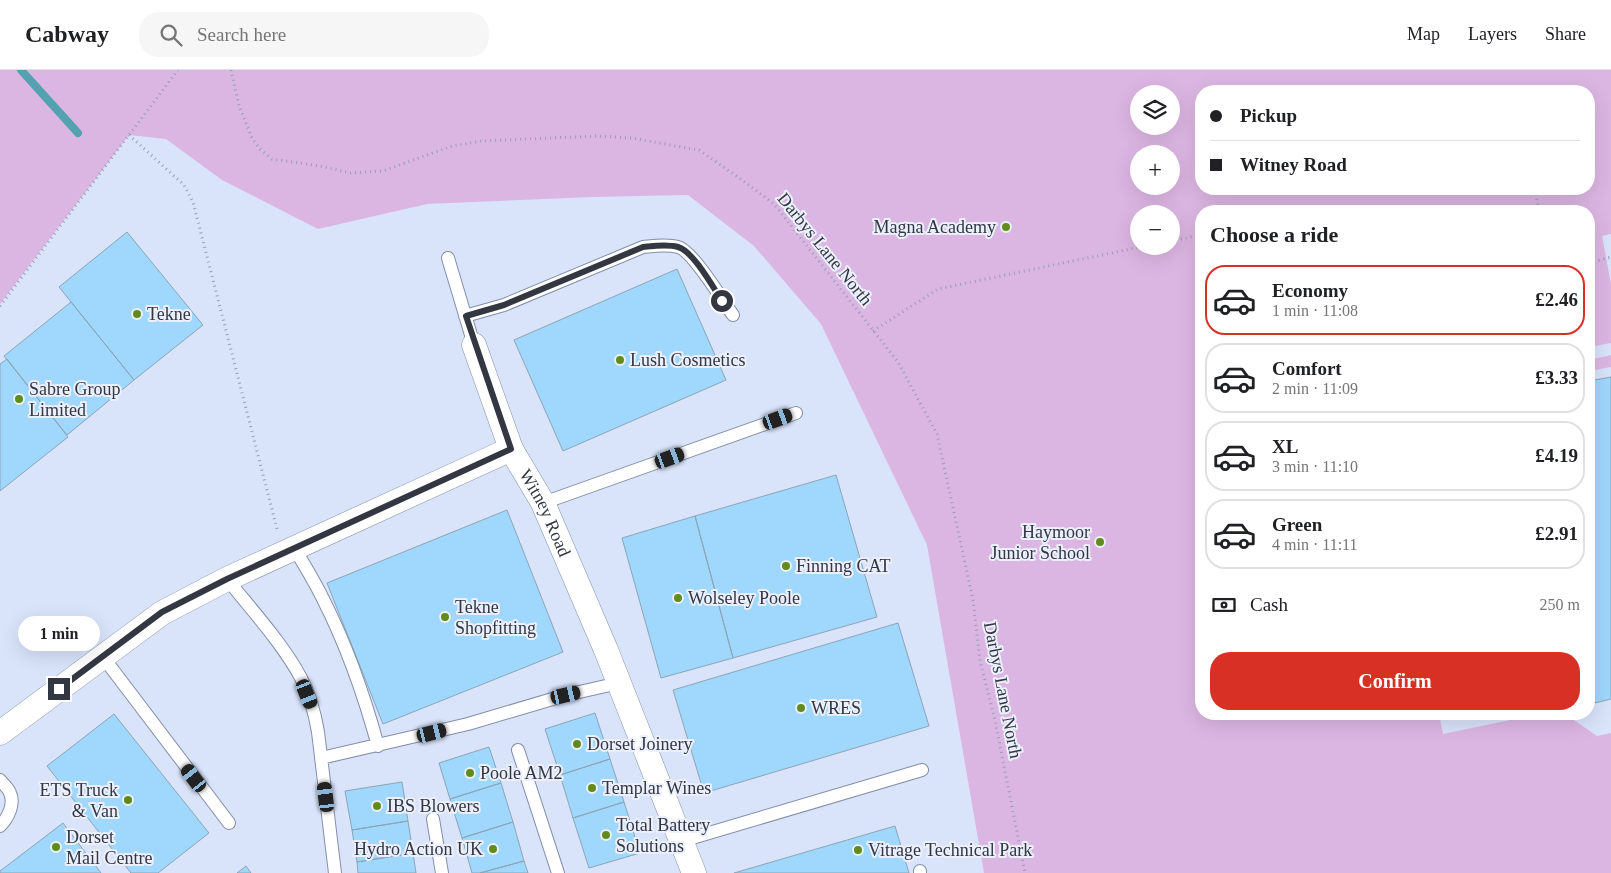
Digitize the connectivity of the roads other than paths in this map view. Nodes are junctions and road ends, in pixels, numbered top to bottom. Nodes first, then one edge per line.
1 (448, 258) dead end
2 (733, 315) dead end
3 (466, 316) junction
4 (474, 345) joint
5 (796, 413) dead end
6 (511, 449) junction
7 (544, 504) junction
8 (289, 552) junction
9 (227, 579) junction
10 (103, 657) junction
11 (619, 683) junction
12 (0, 733) edge
13 (378, 746) junction
14 (518, 750) dead end
15 (321, 758) junction
16 (922, 770) dead end
17 (0, 780) edge
18 (433, 819) dead end
19 (229, 823) dead end
20 (0, 826) edge
21 (682, 841) junction
22 (690, 872) edge
23 (335, 873) edge
24 (442, 873) edge
25 (558, 873) edge

1 - 3 lane
2 - 3 lane
3 - 4 lane
4 - 6 street
5 - 7 lane
6 - 7 street, Witney Road
6 - 8 street, Witney Road
7 - 11 street, Witney Road
8 - 9 street, Witney Road
8 - 13 lane
9 - 10 street, Witney Road
9 - 15 lane
10 - 12 street, Witney Road
10 - 19 lane
11 - 13 lane
11 - 21 street, Witney Road
13 - 15 lane
14 - 25 lane
15 - 23 lane
16 - 21 lane
17 - 20 lane
18 - 24 lane
21 - 22 street, Witney Road

